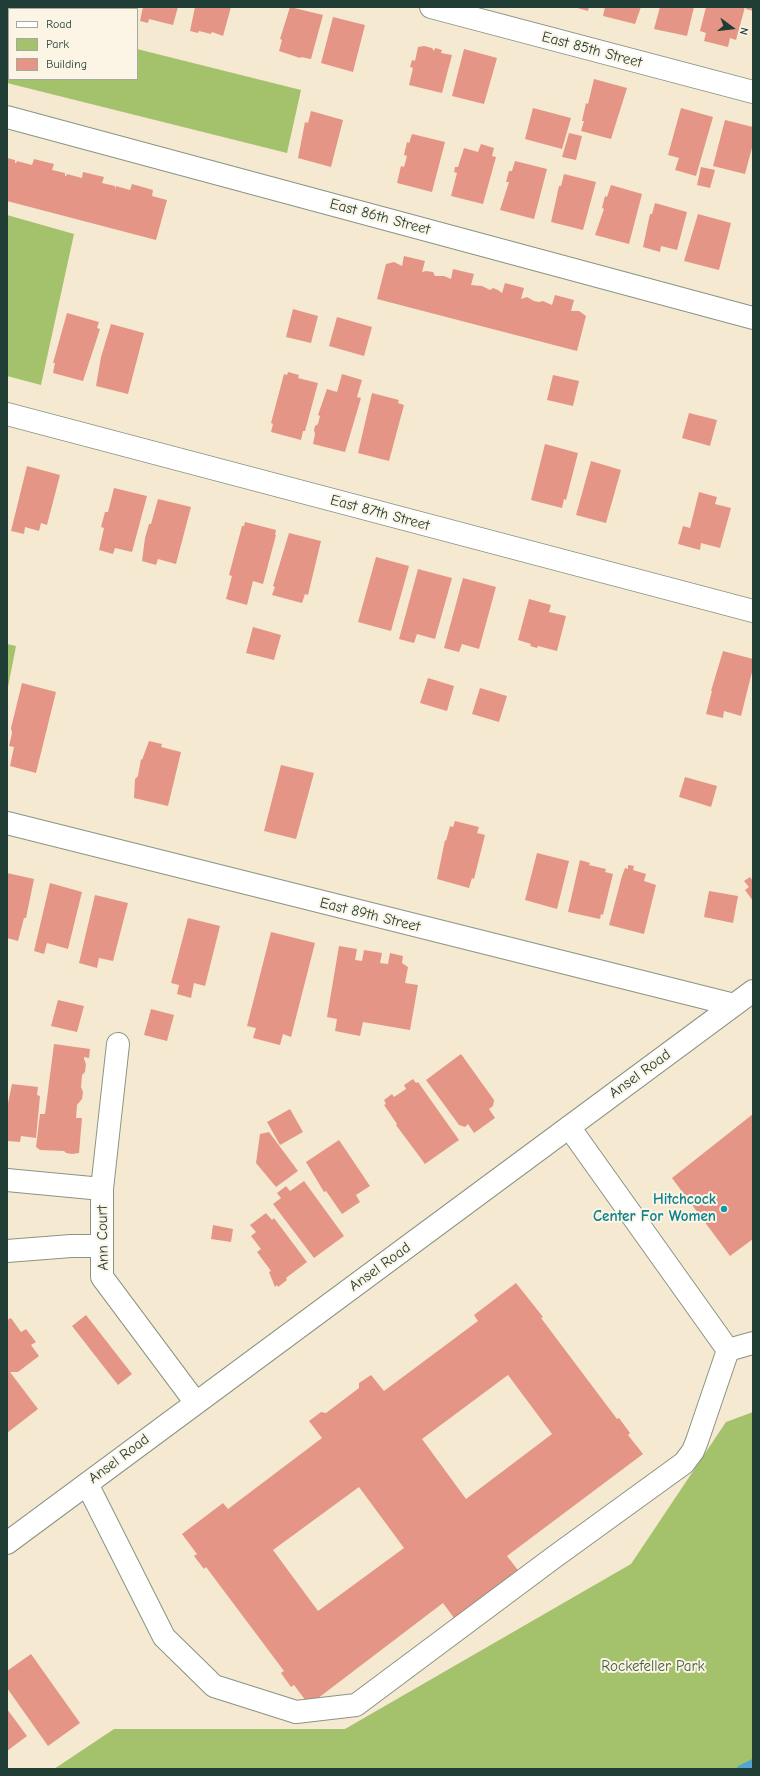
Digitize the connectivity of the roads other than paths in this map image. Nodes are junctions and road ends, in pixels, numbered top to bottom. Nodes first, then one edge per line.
1 (431, 7) edge
2 (753, 92) edge
3 (7, 117) edge
4 (753, 318) edge
5 (7, 414) edge
6 (753, 611) edge
7 (7, 823) edge
8 (753, 991) edge
9 (734, 1005) junction
10 (118, 1044) dead end
11 (569, 1127) junction
12 (7, 1180) edge
13 (102, 1189) junction
14 (102, 1246) junction
15 (7, 1251) edge
16 (753, 1343) edge
17 (728, 1350) junction
18 (196, 1403) junction
19 (87, 1484) junction
20 (7, 1543) edge

1 - 2 street, East 85th Street
3 - 4 street, East 86th Street
5 - 6 street, East 87th Street
7 - 9 street, East 89th Street
8 - 9 street, Ansel Road
9 - 11 street, Ansel Road
10 - 13 street, Ann Court
11 - 17 street
11 - 18 street, Ansel Road
12 - 13 street
13 - 14 street, Ann Court
14 - 15 street
14 - 18 street, Ann Court
16 - 17 street
17 - 19 street
18 - 19 street, Ansel Road
19 - 20 street, Ansel Road

